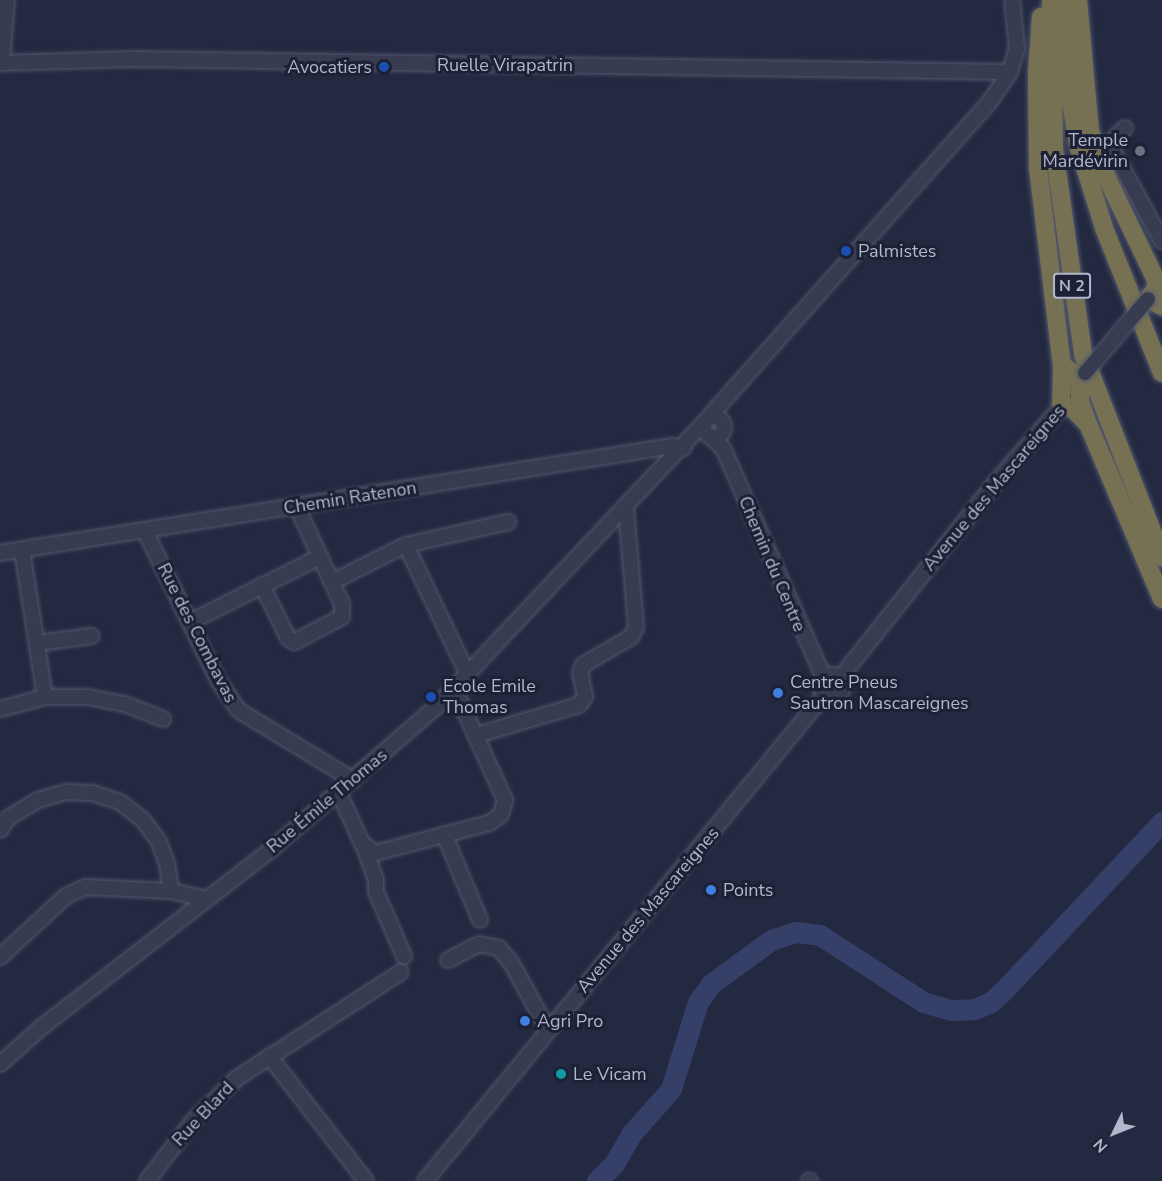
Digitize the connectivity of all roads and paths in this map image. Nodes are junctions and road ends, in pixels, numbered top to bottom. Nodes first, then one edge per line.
1 (7, 0) edge
2 (1012, 0) edge
3 (1043, 0) edge
4 (1051, 0) edge
5 (1066, 0) edge
6 (1078, 0) edge
7 (1, 63) edge
8 (1010, 72) junction
9 (1125, 128) dead end
10 (1162, 241) edge
11 (1154, 259) edge
12 (1158, 290) edge
13 (1062, 365) junction
14 (1162, 373) edge
15 (1082, 376) junction
16 (726, 399) junction
17 (1061, 404) junction
18 (1088, 424) junction
19 (724, 427) junction
20 (705, 430) junction
21 (684, 448) junction
22 (723, 448) junction
23 (297, 507) junction
24 (626, 508) junction
25 (508, 522) dead end
26 (146, 531) junction
27 (406, 545) junction
28 (22, 550) junction
29 (0, 553) edge
30 (320, 557) junction
31 (1162, 557) edge
32 (332, 582) junction
33 (262, 585) junction
34 (1162, 600) edge
35 (190, 622) junction
36 (92, 636) dead end
37 (38, 643) junction
38 (467, 673) junction
39 (824, 678) junction
40 (840, 678) junction
41 (454, 688) junction
42 (825, 694) junction
43 (45, 698) junction
44 (0, 709) edge
45 (163, 719) dead end
46 (477, 735) junction
47 (353, 780) junction
48 (339, 793) junction
49 (0, 830) edge
50 (444, 834) junction
51 (362, 843) junction
52 (171, 891) junction
53 (207, 899) junction
54 (480, 920) dead end
55 (0, 956) edge
56 (404, 956) dead end
57 (448, 960) dead end
58 (401, 972) dead end
59 (548, 1030) junction
60 (269, 1056) junction
61 (0, 1064) edge
62 (147, 1181) edge
63 (366, 1181) edge
64 (425, 1181) edge

1 - 7 street
2 - 8 street
3 - 13 highway
4 - 31 highway, N 2
5 - 14 highway
6 - 11 highway
7 - 8 street, Ruelle Virapatrin
8 - 16 street
9 - 10 street
11 - 12 highway
12 - 15 street, Avenue des Mascareignes, bridge
13 - 15 highway
13 - 17 highway
15 - 17 street, Avenue des Mascareignes
15 - 18 highway
16 - 19 street
16 - 20 street
17 - 18 highway
17 - 40 street, Avenue des Mascareignes
18 - 34 highway
19 - 20 street
19 - 22 street, Chemin du Centre
20 - 21 street
20 - 22 street, Chemin du Centre
21 - 23 street, Chemin Ratenon
21 - 24 street, Rue Émile Thomas
22 - 39 street, Chemin du Centre
23 - 26 street, Chemin Ratenon
23 - 30 street
24 - 38 street, Rue Émile Thomas
24 - 46 street
25 - 27 street
26 - 28 street, Chemin Ratenon
26 - 35 street, Rue des Combavas
27 - 32 street
27 - 38 street
28 - 29 street, Chemin Ratenon
28 - 37 street
30 - 32 street
30 - 33 street
32 - 33 street
33 - 35 street
35 - 47 street, Rue des Combavas
36 - 37 street
37 - 43 street
38 - 41 street, Rue Émile Thomas
39 - 40 street
39 - 42 street
40 - 42 street
41 - 46 street
41 - 47 street, Rue Émile Thomas
42 - 59 street, Avenue des Mascareignes
43 - 44 street
43 - 45 street
46 - 50 street
47 - 48 street, Rue Émile Thomas
48 - 51 street
48 - 53 street, Rue Émile Thomas
49 - 52 street
50 - 51 street
50 - 54 street
51 - 56 street
52 - 53 street
52 - 55 street
53 - 61 street, Rue Émile Thomas
57 - 59 street
58 - 60 street, Rue Blard
59 - 64 street, Avenue des Mascareignes
60 - 62 street, Rue Blard
60 - 63 street

